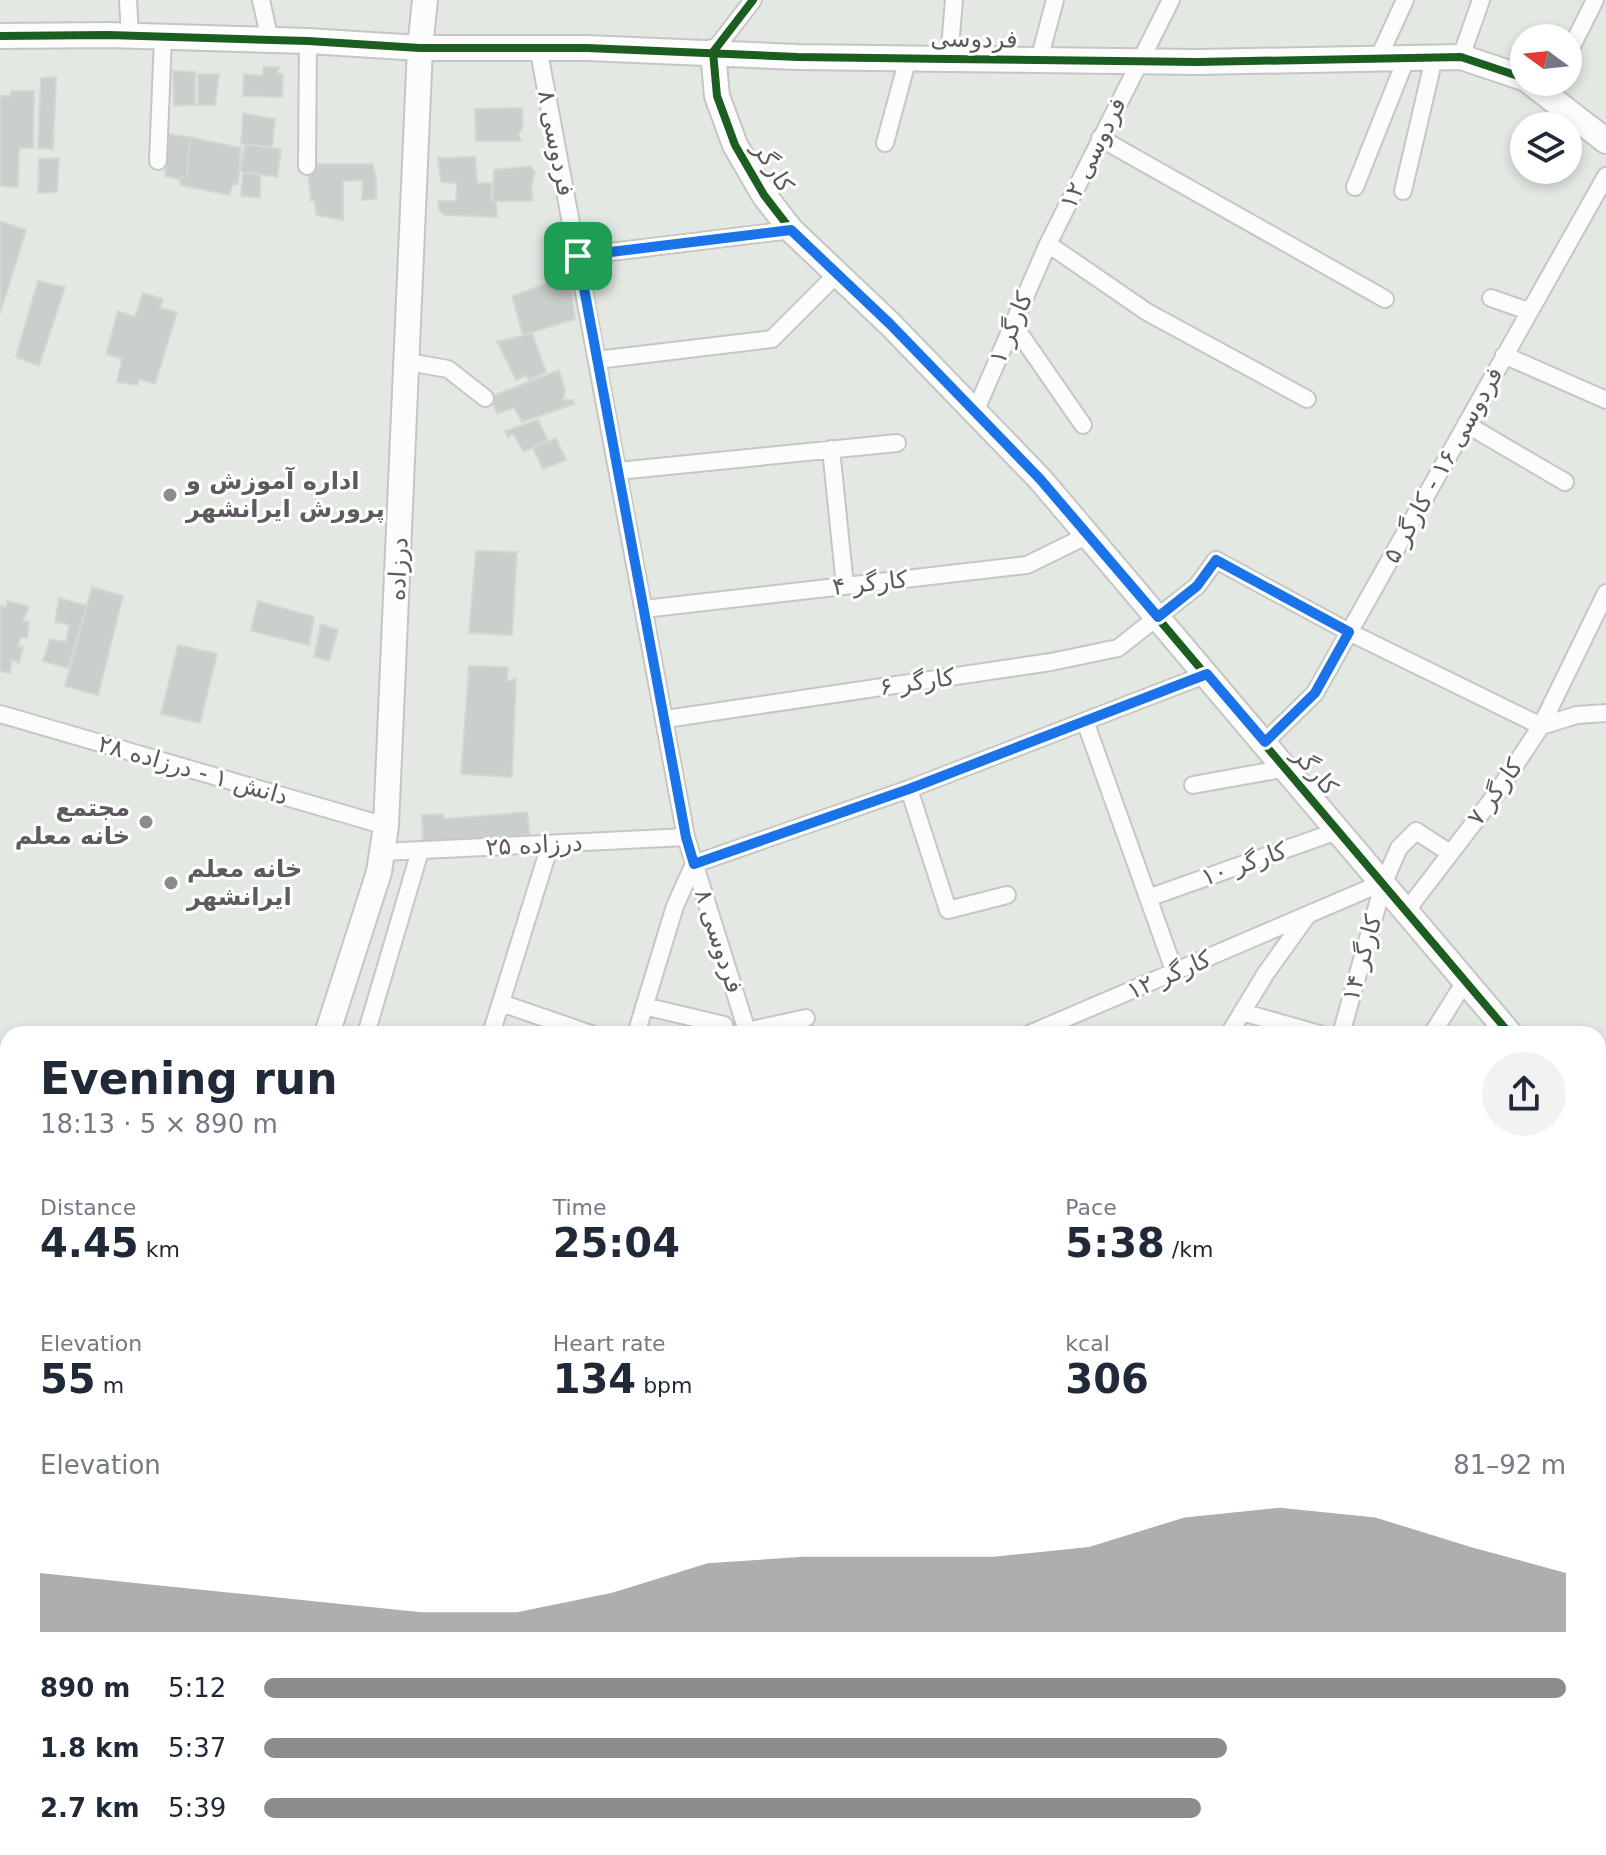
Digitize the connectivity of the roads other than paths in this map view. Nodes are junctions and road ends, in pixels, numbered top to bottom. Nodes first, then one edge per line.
1 (128, 0) edge
2 (261, 0) edge
3 (425, 0) edge
4 (753, 0) edge
5 (954, 0) edge
6 (1055, 0) edge
7 (1171, 0) edge
8 (1405, 0) edge
9 (1481, 0) edge
10 (1595, 0) edge
11 (1582, 26) edge
12 (0, 36) edge
13 (130, 36) junction
14 (163, 37) junction
15 (270, 40) junction
16 (308, 41) junction
17 (538, 47) junction
18 (420, 48) junction
19 (713, 52) junction
20 (1461, 57) junction
21 (908, 58) junction
22 (1434, 58) junction
23 (949, 59) junction
24 (1378, 59) junction
25 (1406, 59) junction
26 (1039, 60) junction
27 (1138, 62) junction
28 (1510, 73) edge
29 (1555, 96) edge
30 (1100, 138) junction
31 (1606, 141) edge
32 (885, 143) dead end
33 (158, 161) dead end
34 (307, 166) dead end
35 (1606, 176) edge
36 (1355, 187) dead end
37 (1403, 191) dead end
38 (791, 230) junction
39 (1048, 244) junction
40 (578, 256) junction
41 (837, 274) junction
42 (1491, 298) dead end
43 (1385, 299) dead end
44 (1528, 311) junction
45 (1013, 324) junction
46 (1504, 355) junction
47 (597, 360) junction
48 (408, 362) junction
49 (485, 398) dead end
50 (1307, 399) dead end
51 (1606, 400) edge
52 (975, 412) junction
53 (1466, 424) junction
54 (1083, 425) dead end
55 (897, 443) dead end
56 (831, 449) junction
57 (618, 471) junction
58 (1565, 482) dead end
59 (1088, 535) junction
60 (845, 586) junction
61 (1606, 593) edge
62 (644, 609) junction
63 (1158, 617) junction
64 (1349, 632) junction
65 (1207, 674) junction
66 (1606, 713) edge
67 (0, 714) edge
68 (666, 719) junction
69 (1085, 721) junction
70 (1541, 726) junction
71 (1265, 742) junction
72 (1287, 768) junction
73 (1193, 785) dead end
74 (909, 789) junction
75 (386, 826) junction
76 (1340, 830) junction
77 (686, 837) junction
78 (550, 845) junction
79 (420, 851) junction
80 (382, 852) junction
81 (1450, 853) junction
82 (694, 864) junction
83 (1384, 882) junction
84 (1007, 895) dead end
85 (1148, 898) junction
86 (1407, 910) junction
87 (1308, 915) junction
88 (1175, 973) junction
89 (1466, 980) junction
90 (735, 992) junction
91 (501, 1003) junction
92 (644, 1006) junction
93 (1242, 1012) junction
94 (806, 1018) dead end
95 (330, 1026) edge
96 (368, 1026) edge
97 (494, 1026) edge
98 (568, 1026) edge
99 (638, 1026) edge
100 (713, 1026) edge
101 (724, 1026) edge
102 (746, 1026) edge
103 (773, 1026) edge
104 (1048, 1026) edge
105 (1234, 1026) edge
106 (1283, 1026) edge
107 (1343, 1026) edge
108 (1437, 1026) edge
109 (1503, 1026) edge

1 - 13 street
2 - 15 street
3 - 18 street, درزاده
4 - 19 street
5 - 23 street
6 - 26 street
7 - 27 street, فردوسی ۱۲
8 - 24 street
9 - 20 street
10 - 11 street
12 - 13 street, فردوسی
13 - 14 street, فردوسی
14 - 15 street, فردوسی
14 - 33 street
15 - 16 street, فردوسی
16 - 18 street, فردوسی
16 - 34 street
17 - 18 street, فردوسی
17 - 19 street, فردوسی
17 - 40 street, فردوسی ۸
18 - 48 street, درزاده
19 - 21 street, فردوسی
19 - 38 street, کارگر
20 - 22 street, فردوسی
20 - 28 street, فردوسی
21 - 23 street, فردوسی
21 - 32 street
22 - 25 street, فردوسی
22 - 37 street
23 - 26 street, فردوسی
24 - 25 street, فردوسی
24 - 27 street, فردوسی
25 - 36 street
26 - 27 street, فردوسی
27 - 30 street, فردوسی ۱۲
29 - 31 street
30 - 39 street, فردوسی ۱۲
30 - 43 street
35 - 44 street, فردوسی ۱۶ - کارگر ۵
38 - 40 street
38 - 41 street, کارگر
39 - 45 street, کارگر ۱
39 - 50 street
40 - 47 street, فردوسی ۸
41 - 47 street
41 - 52 street, کارگر
42 - 44 street
44 - 46 street, فردوسی ۱۶ - کارگر ۵
45 - 52 street, کارگر ۱
45 - 54 street
46 - 51 street
46 - 53 street, فردوسی ۱۶ - کارگر ۵
47 - 57 street, فردوسی ۸
48 - 49 street
48 - 75 street, درزاده
52 - 59 street, کارگر
53 - 58 street
53 - 64 street, فردوسی ۱۶ - کارگر ۵
55 - 56 street
56 - 57 street
56 - 60 street
57 - 62 street, فردوسی ۸
59 - 60 street, کارگر ۴
59 - 63 street, کارگر
60 - 62 street, کارگر ۴
61 - 70 street, کارگر ۷
62 - 68 street, فردوسی ۸
63 - 64 street, کارگر ۶
63 - 65 street, کارگر
63 - 68 street, کارگر ۶
64 - 70 street
64 - 71 street, فردوسی ۱۶ - کارگر ۵
65 - 69 street
65 - 71 street, کارگر
66 - 70 street
67 - 75 street, دانش ۱ - درزاده ۲۸
68 - 77 street, فردوسی ۸
69 - 74 street
69 - 85 street
70 - 81 street, کارگر ۷
71 - 72 street, کارگر
72 - 73 street
72 - 76 street, کارگر
74 - 82 street
74 - 84 street
75 - 80 street, درزاده
76 - 83 street, کارگر
76 - 85 street, کارگر ۱۰
77 - 78 street, درزاده ۲۵
77 - 82 street, فردوسی ۸
78 - 79 street, درزاده ۲۵
78 - 91 street
79 - 80 street, درزاده ۲۵
79 - 96 street
80 - 95 street, درزاده
81 - 83 street, کارگر ۱۴
81 - 86 street, کارگر ۷
82 - 90 street, فردوسی ۸
82 - 92 street
83 - 86 street, کارگر
83 - 87 street, کارگر ۱۲
83 - 107 street, کارگر ۱۴
85 - 88 street
86 - 89 street, کارگر
87 - 88 street, کارگر ۱۲
87 - 93 street
88 - 104 street, کارگر ۱۲
89 - 108 street
89 - 109 street, کارگر
90 - 101 street
90 - 102 street, فردوسی ۸
91 - 97 street
91 - 98 street
92 - 99 street
92 - 100 street
93 - 105 street
93 - 106 street
94 - 103 street

